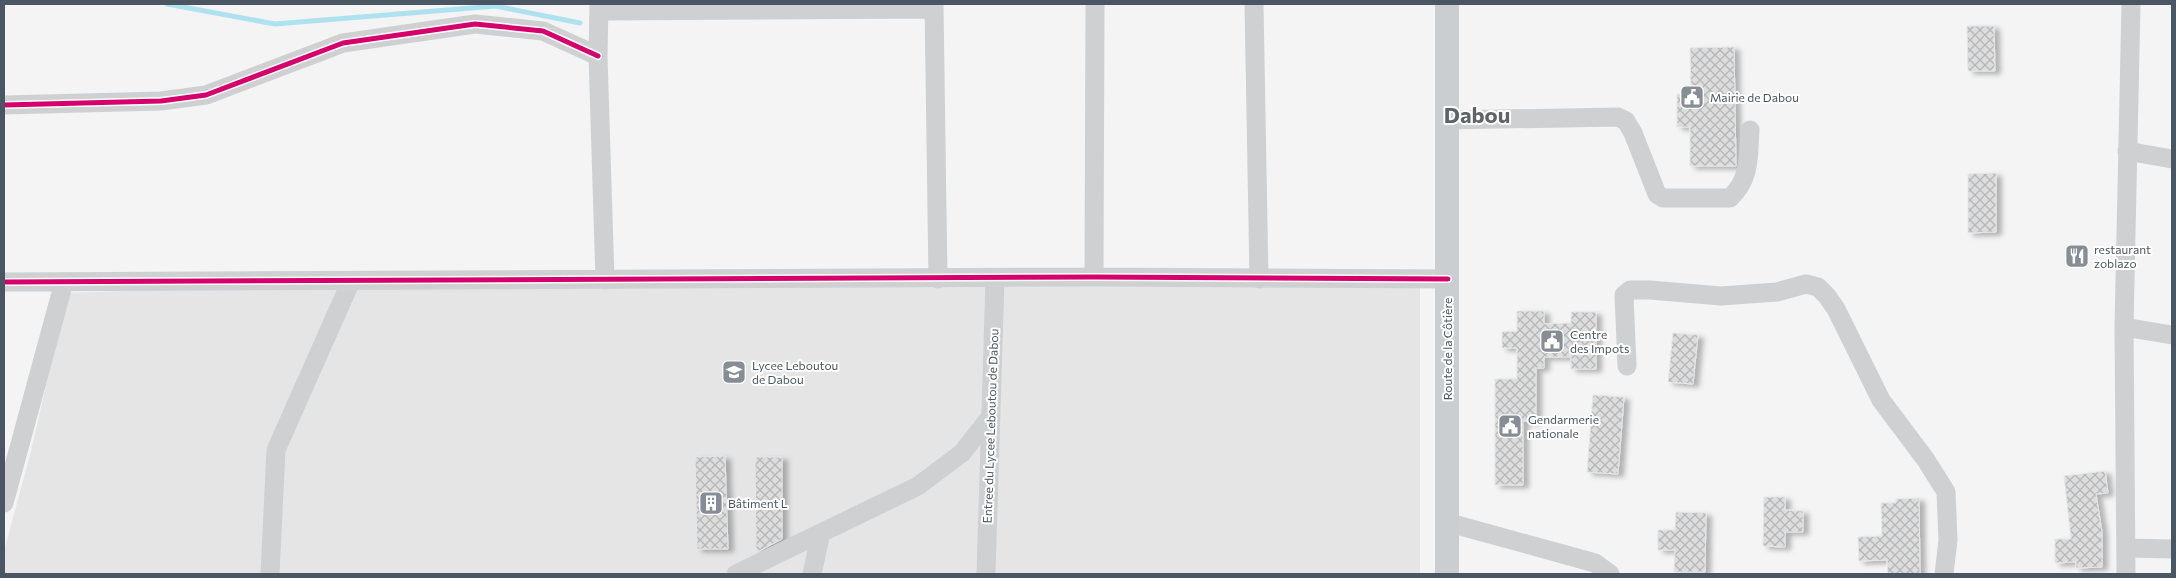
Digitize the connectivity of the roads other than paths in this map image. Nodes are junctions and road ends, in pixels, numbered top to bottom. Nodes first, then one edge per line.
1 (1095, 4) edge
2 (1254, 4) edge
3 (1447, 4) edge
4 (2131, 4) edge
5 (934, 6) edge
6 (600, 8) edge
7 (598, 56) junction
8 (4, 105) edge
9 (1446, 120) junction
10 (1750, 130) dead end
11 (2127, 151) junction
12 (2172, 159) edge
13 (1094, 277) junction
14 (995, 278) junction
15 (1258, 278) junction
16 (938, 279) junction
17 (1448, 279) junction
18 (605, 280) junction
19 (352, 281) junction
20 (4, 282) edge
21 (64, 282) junction
22 (2124, 327) junction
23 (2172, 335) edge
24 (1628, 366) dead end
25 (991, 416) junction
26 (4, 502) edge
27 (1446, 522) junction
28 (821, 533) junction
29 (2127, 548) junction
30 (2172, 549) edge
31 (270, 574) edge
32 (736, 574) edge
33 (812, 574) edge
34 (986, 574) edge
35 (1447, 574) edge
36 (1610, 574) edge
37 (1944, 574) edge
38 (2126, 574) edge

1 - 13 street
2 - 15 street
3 - 9 main road, Route de la Côtière
4 - 11 street
5 - 6 street
5 - 16 street
6 - 7 street
7 - 8 street
7 - 18 street
9 - 10 street
9 - 17 main road, Route de la Côtière
11 - 12 street
11 - 22 street
13 - 14 street
13 - 15 street
14 - 16 street
14 - 25 street, Entree du Lycee Leboutou de Dabou
15 - 17 street
16 - 18 street
17 - 27 main road, Route de la Côtière
18 - 19 street
19 - 21 street
19 - 31 street
20 - 21 street
21 - 26 street
22 - 23 street
22 - 29 street
24 - 37 street
25 - 28 street
25 - 34 street, Entree du Lycee Leboutou de Dabou
27 - 35 main road, Route de la Côtière
27 - 36 street
28 - 32 street
28 - 33 street
29 - 30 street
29 - 38 street

